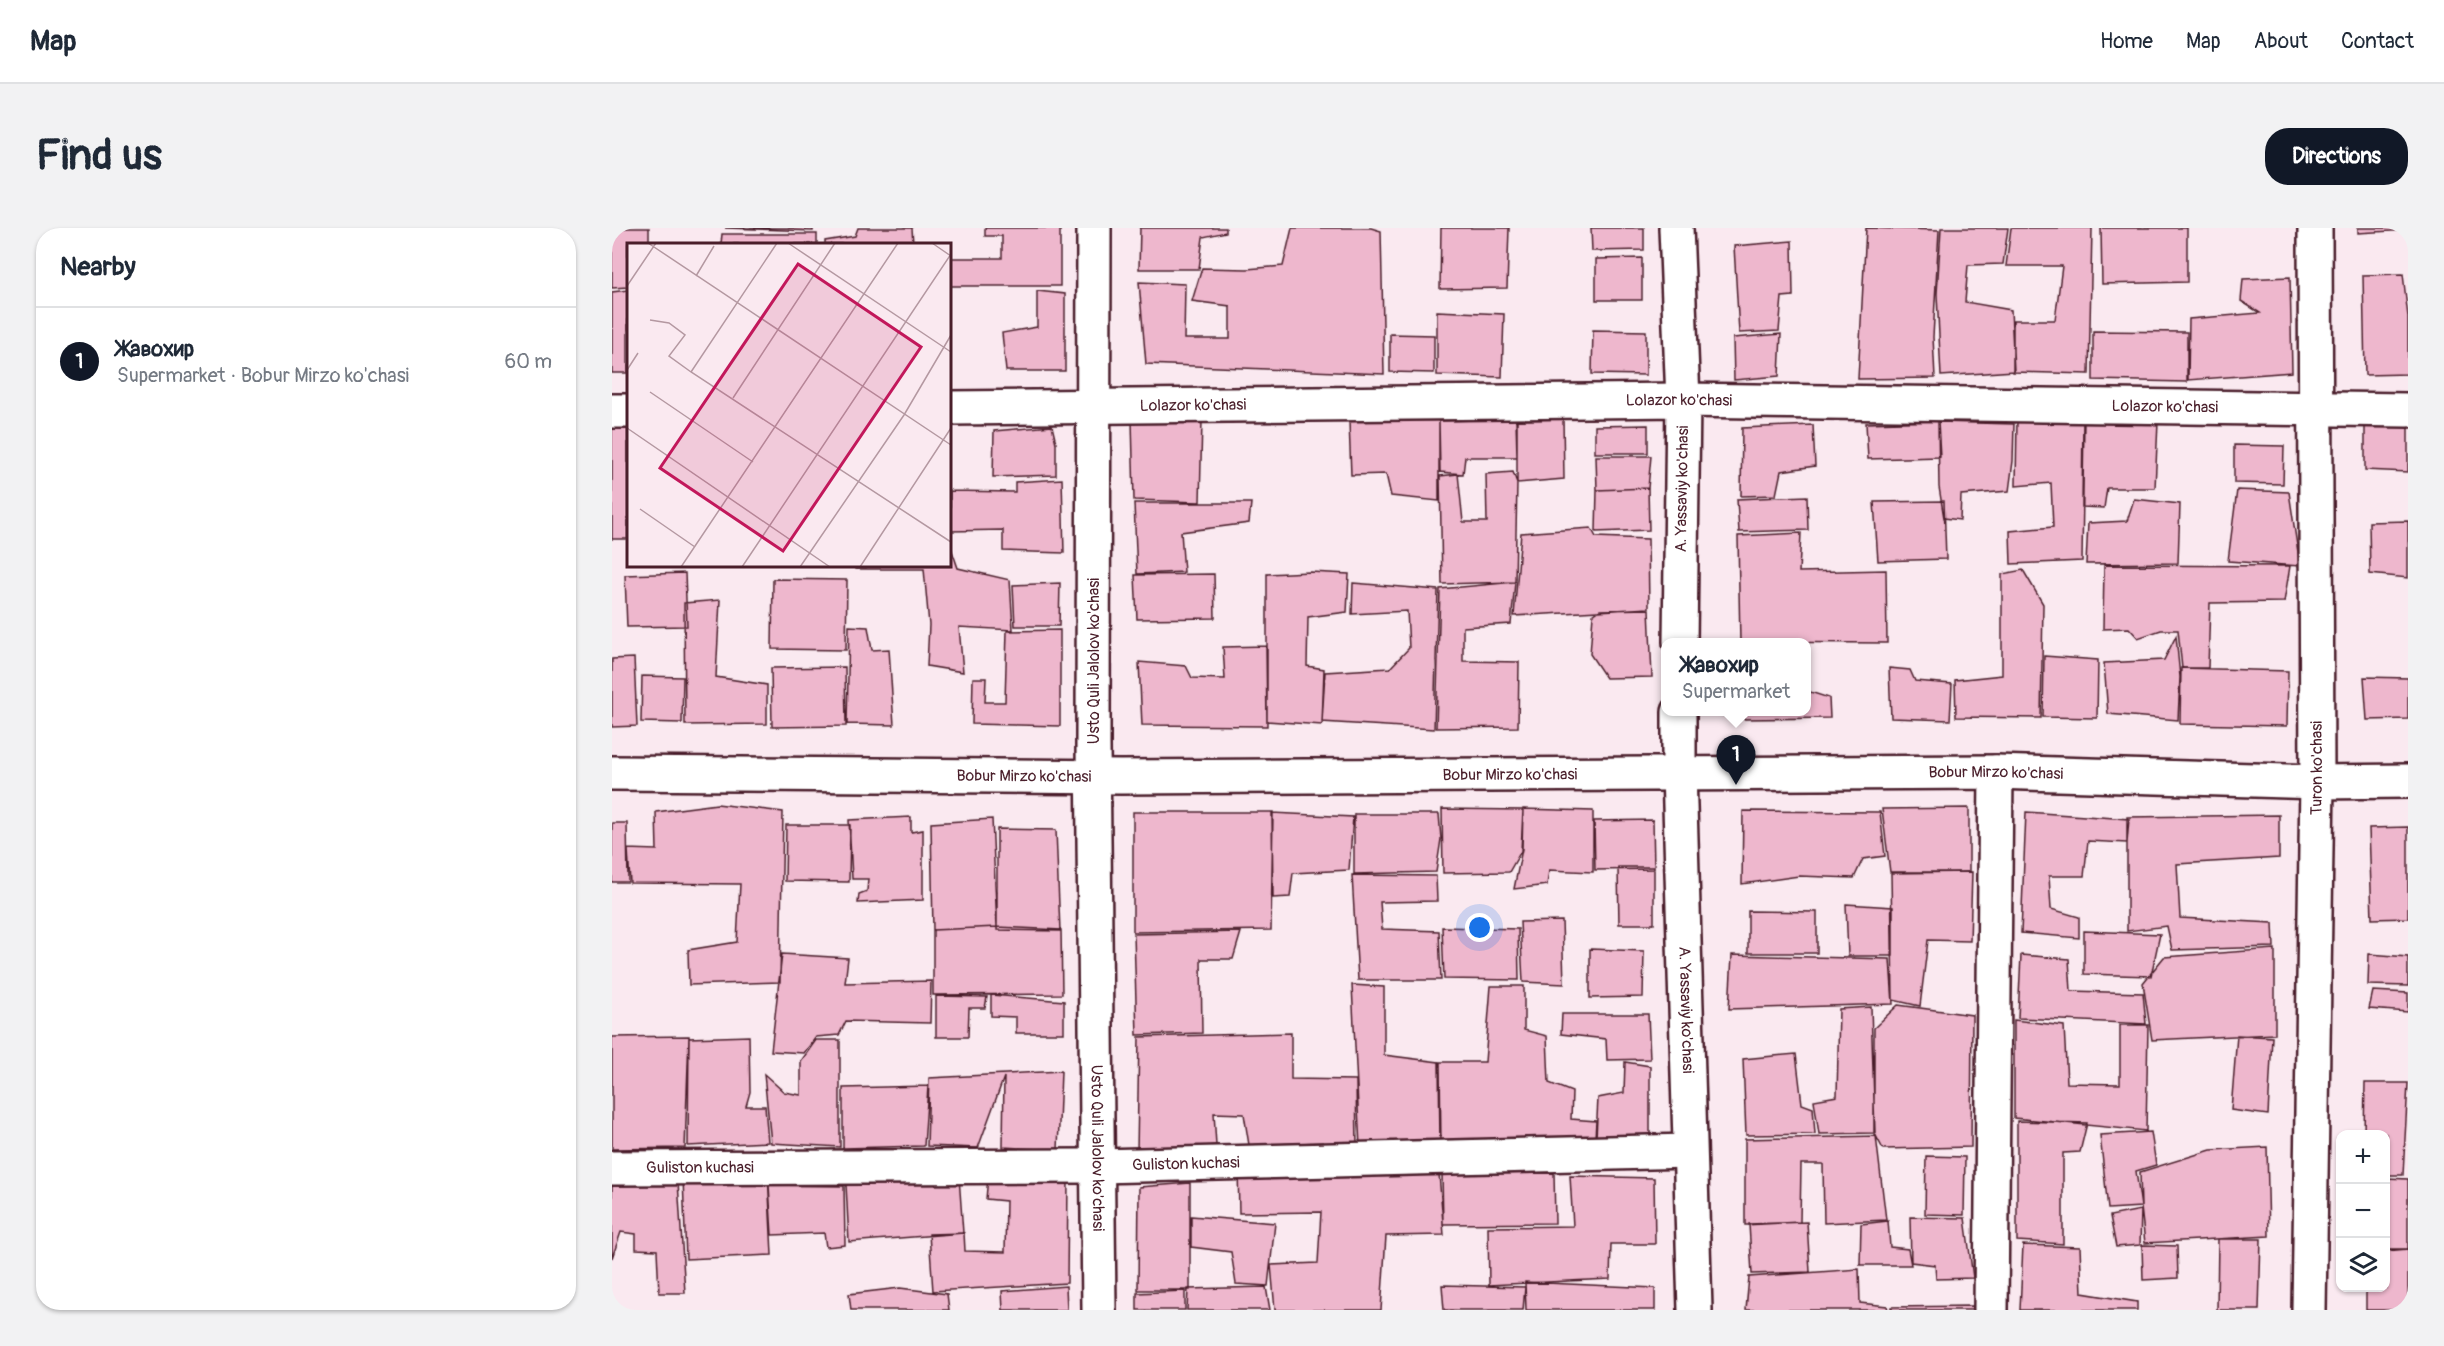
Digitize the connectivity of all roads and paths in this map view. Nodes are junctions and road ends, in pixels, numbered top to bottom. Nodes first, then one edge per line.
1 (1094, 228) edge
2 (1676, 228) edge
3 (2315, 228) edge
4 (1683, 400) junction
5 (1095, 406) junction
6 (951, 408) edge
7 (2315, 410) junction
8 (2408, 410) edge
9 (1680, 638) edge
10 (1680, 716) edge
11 (1679, 772) junction
12 (1996, 772) junction
13 (612, 773) edge
14 (1094, 777) junction
15 (2408, 781) edge
16 (2317, 782) junction
17 (1689, 1151) junction
18 (1099, 1166) junction
19 (612, 1168) edge
20 (1100, 1310) edge
21 (1695, 1310) edge
22 (1991, 1310) edge
23 (2309, 1310) edge

1 - 5 street, Usto Quli Jalolov ko'chasi
2 - 4 street, A. Yassaviy ko'chasi
3 - 7 street, Turon ko'chasi
4 - 5 street, Lolazor ko'chasi
4 - 7 street, Lolazor ko'chasi
4 - 9 street, A. Yassaviy ko'chasi
5 - 6 street, Lolazor ko'chasi
5 - 14 street, Usto Quli Jalolov ko'chasi
7 - 8 street, Lolazor ko'chasi
7 - 16 street, Turon ko'chasi
10 - 11 street, A. Yassaviy ko'chasi
11 - 12 street, Bobur Mirzo ko'chasi
11 - 14 street, Bobur Mirzo ko'chasi
11 - 17 street, A. Yassaviy ko'chasi
12 - 16 street, Bobur Mirzo ko'chasi
12 - 22 street
13 - 14 street, Bobur Mirzo ko'chasi
14 - 18 street, Usto Quli Jalolov ko'chasi
15 - 16 street, Bobur Mirzo ko'chasi
16 - 23 street, Turon ko'chasi
17 - 18 street, Guliston kuchasi
17 - 21 street, A. Yassaviy ko'chasi
18 - 19 street, Guliston kuchasi
18 - 20 street, Usto Quli Jalolov ko'chasi

